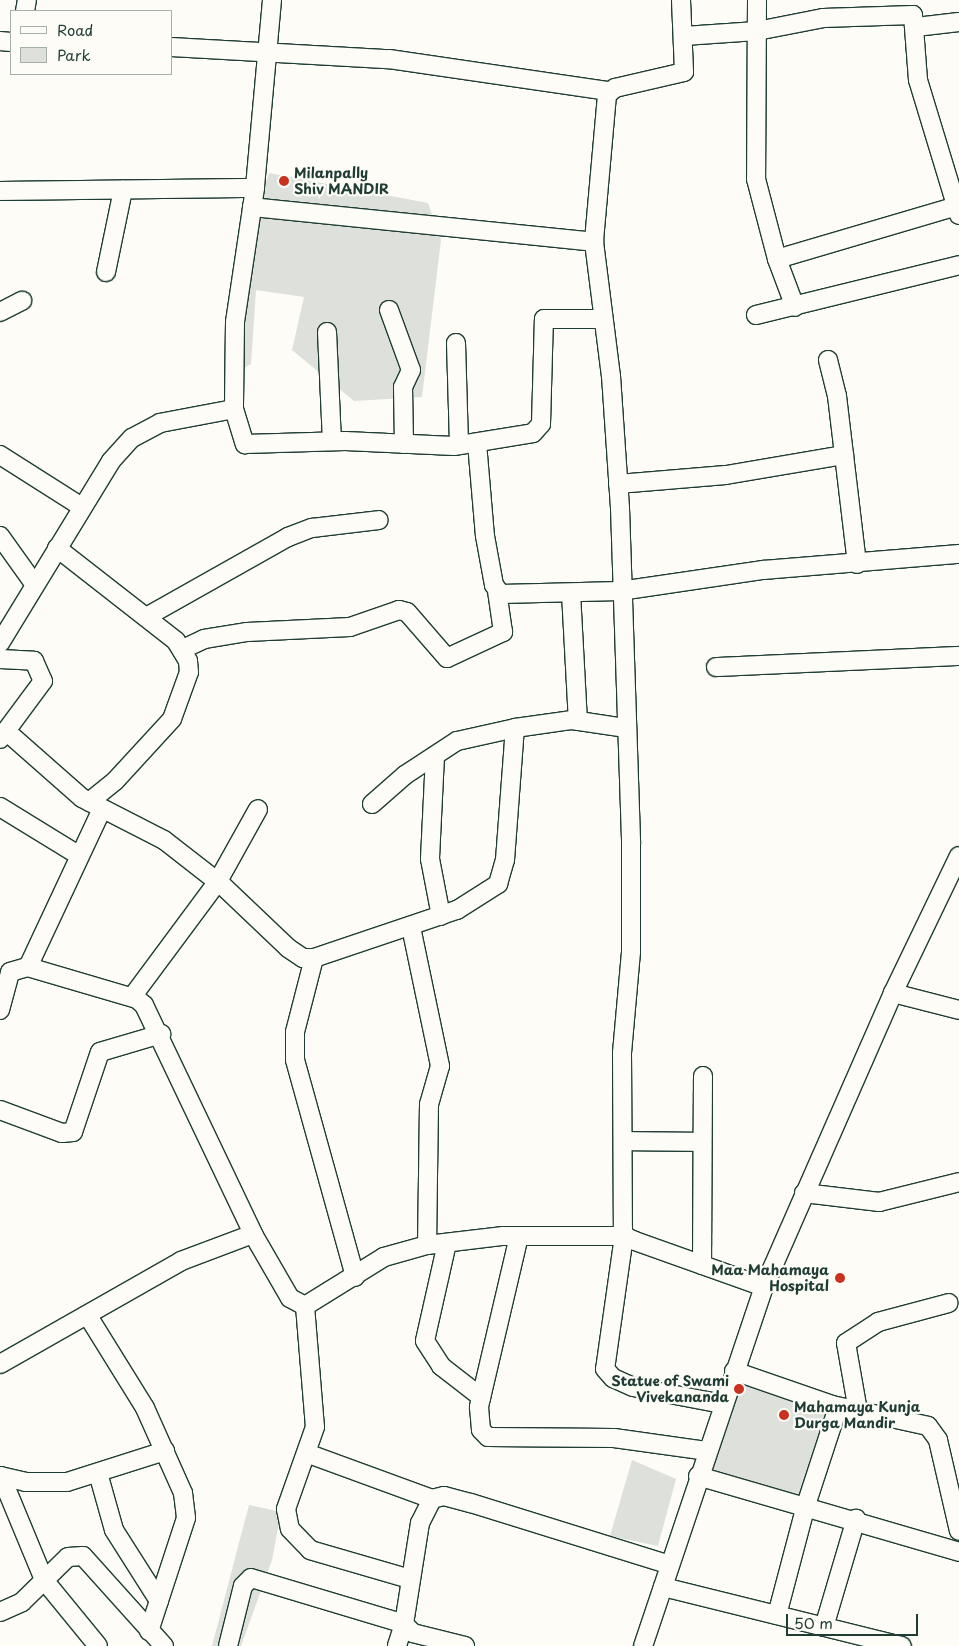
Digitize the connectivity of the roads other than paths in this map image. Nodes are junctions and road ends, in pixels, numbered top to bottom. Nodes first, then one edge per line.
1 (272, 0) edge
2 (682, 0) edge
3 (757, 0) edge
4 (959, 22) edge
5 (916, 27) junction
6 (757, 31) junction
7 (684, 36) junction
8 (172, 47) edge
9 (267, 50) junction
10 (609, 91) junction
11 (255, 188) junction
12 (123, 190) junction
13 (0, 191) edge
14 (252, 207) junction
15 (958, 210) edge
16 (594, 242) junction
17 (777, 259) junction
18 (959, 265) edge
19 (106, 272) dead end
20 (22, 301) dead end
21 (795, 307) junction
22 (389, 310) dead end
23 (0, 312) edge
24 (756, 316) dead end
25 (602, 319) junction
26 (327, 332) dead end
27 (456, 342) dead end
28 (828, 360) dead end
29 (234, 409) junction
30 (332, 441) junction
31 (477, 442) junction
32 (404, 444) junction
33 (459, 445) junction
34 (0, 455) edge
35 (844, 455) junction
36 (618, 484) junction
37 (82, 507) junction
38 (378, 520) dead end
39 (0, 536) edge
40 (57, 548) junction
41 (959, 554) edge
42 (857, 564) junction
43 (35, 585) junction
44 (497, 591) junction
45 (620, 591) junction
46 (571, 593) junction
47 (146, 617) junction
48 (0, 643) edge
49 (183, 649) junction
50 (959, 656) edge
51 (0, 659) edge
52 (716, 666) dead end
53 (578, 721) junction
54 (515, 728) junction
55 (626, 728) junction
56 (3, 735) edge
57 (435, 756) junction
58 (372, 804) dead end
59 (95, 805) junction
60 (0, 807) edge
61 (258, 809) dead end
62 (78, 855) junction
63 (958, 862) edge
64 (218, 881) junction
65 (441, 916) junction
66 (411, 927) junction
67 (314, 958) junction
68 (28, 966) junction
69 (893, 993) junction
70 (132, 997) junction
71 (0, 1010) edge
72 (959, 1010) edge
73 (161, 1034) junction
74 (702, 1076) dead end
75 (0, 1110) edge
76 (623, 1141) junction
77 (702, 1142) junction
78 (959, 1182) edge
79 (804, 1193) junction
80 (253, 1234) junction
81 (519, 1236) junction
82 (624, 1236) junction
83 (447, 1243) junction
84 (427, 1245) junction
85 (702, 1265) junction
86 (354, 1277) junction
87 (764, 1287) junction
88 (949, 1303) dead end
89 (306, 1306) junction
90 (88, 1316) junction
91 (0, 1364) edge
92 (734, 1371) junction
93 (481, 1397) junction
94 (723, 1404) junction
95 (838, 1406) junction
96 (858, 1410) junction
97 (165, 1451) junction
98 (706, 1451) junction
99 (310, 1454) junction
100 (98, 1473) junction
101 (0, 1476) edge
102 (698, 1476) junction
103 (432, 1499) junction
104 (806, 1505) junction
105 (856, 1519) junction
106 (959, 1531) edge
107 (959, 1552) edge
108 (670, 1565) junction
109 (410, 1579) junction
110 (44, 1580) junction
111 (663, 1587) junction
112 (159, 1601) junction
113 (0, 1612) edge
114 (777, 1615) junction
115 (404, 1624) junction
116 (824, 1627) junction
117 (149, 1631) junction
118 (98, 1646) edge
119 (164, 1646) edge
120 (228, 1646) edge
121 (398, 1646) edge
122 (465, 1646) edge
123 (643, 1646) edge
124 (902, 1646) edge

1 - 9 street
2 - 7 street
3 - 6 street
4 - 5 street
5 - 6 street
5 - 15 street
6 - 7 street
6 - 17 street
7 - 10 street
8 - 9 street
9 - 10 street
9 - 11 street
10 - 16 street
11 - 12 street
11 - 14 street
12 - 13 street
12 - 19 street
14 - 16 street
14 - 29 street
15 - 17 street
16 - 25 street
17 - 21 street
18 - 21 street
20 - 23 street
21 - 24 street
22 - 32 street
25 - 31 street
25 - 36 street
26 - 30 street
27 - 33 street
28 - 35 street
29 - 30 street
29 - 37 street
30 - 32 street
31 - 33 street
31 - 44 street
32 - 33 street
34 - 37 street
35 - 36 street
35 - 42 street
36 - 45 street
37 - 40 street
38 - 47 street
39 - 43 street
40 - 43 street
40 - 47 street
41 - 42 street
42 - 45 street
43 - 48 street
44 - 46 street
44 - 49 street
45 - 46 street
45 - 55 street
46 - 53 street
47 - 49 street
49 - 59 street
50 - 52 street
51 - 56 street
53 - 54 street
53 - 55 street
54 - 57 street
54 - 65 street
55 - 76 street
56 - 59 street
57 - 58 street
57 - 65 street
59 - 62 street
59 - 64 street
60 - 62 street
61 - 64 street
62 - 68 street
63 - 69 street
64 - 67 street
64 - 70 street
65 - 66 street
66 - 67 street
66 - 84 street
67 - 86 street
68 - 70 street
68 - 71 street
69 - 72 street
69 - 79 street
70 - 73 street
73 - 75 street
73 - 80 street
74 - 77 street
76 - 77 street
76 - 82 street
77 - 85 street
78 - 79 street
79 - 87 street
80 - 89 street
80 - 90 street
81 - 82 street
81 - 83 street
81 - 93 street
82 - 85 street
82 - 94 street
83 - 84 street
83 - 93 street
84 - 86 street
85 - 87 street
86 - 89 street
87 - 92 street
88 - 96 street
89 - 99 street
90 - 91 street
90 - 97 street
92 - 94 street
92 - 95 street
93 - 98 street
94 - 98 street
95 - 96 street
95 - 104 street
96 - 106 street
97 - 100 street
97 - 112 street
98 - 102 street
99 - 103 street
99 - 109 street
100 - 101 street
100 - 112 street
101 - 110 street
102 - 104 street
102 - 108 street
103 - 108 street
103 - 109 street
104 - 105 street
104 - 114 street
105 - 107 street
105 - 116 street
108 - 111 street
109 - 115 street
110 - 113 street
110 - 117 street
110 - 118 street
111 - 114 street
111 - 123 street
112 - 117 street
114 - 116 street
115 - 120 street
115 - 121 street
115 - 122 street
116 - 124 street
117 - 119 street

